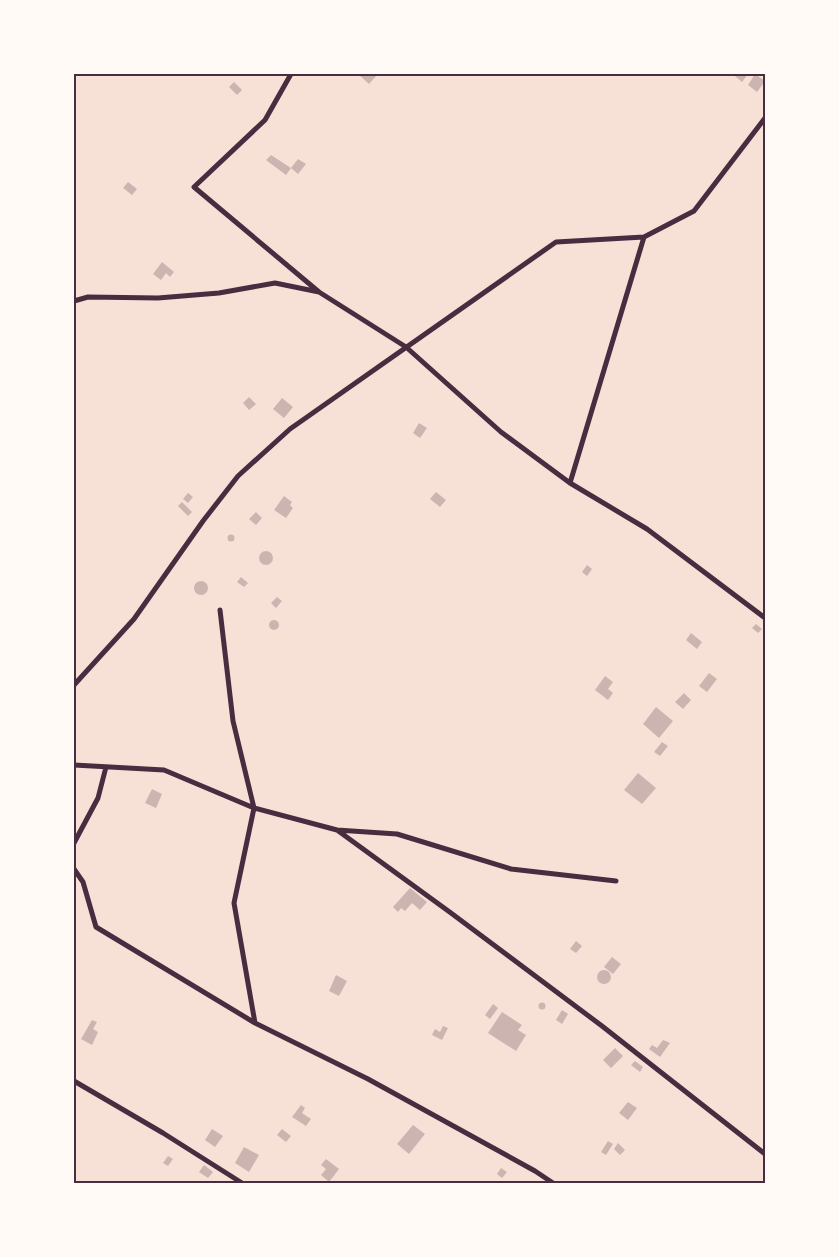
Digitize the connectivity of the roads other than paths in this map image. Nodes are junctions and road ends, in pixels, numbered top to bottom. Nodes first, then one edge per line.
1 (291, 74) edge
2 (765, 118) edge
3 (644, 237) junction
4 (319, 292) junction
5 (74, 301) edge
6 (406, 347) junction
7 (570, 483) junction
8 (220, 610) dead end
9 (765, 618) edge
10 (74, 684) edge
11 (74, 765) edge
12 (106, 766) junction
13 (254, 808) junction
14 (336, 830) junction
15 (74, 844) edge
16 (74, 869) edge
17 (616, 881) dead end
18 (254, 1023) junction
19 (74, 1081) edge
20 (765, 1154) edge
21 (242, 1183) edge
22 (553, 1183) edge

1 - 4 street
2 - 3 street
3 - 6 street
3 - 7 street
4 - 5 street
4 - 6 street
6 - 7 street
6 - 10 street
7 - 9 street
8 - 13 street
11 - 12 street
12 - 13 street
12 - 15 street
13 - 14 street
13 - 18 street
14 - 17 street
14 - 20 street
16 - 18 street
18 - 22 street
19 - 21 street

